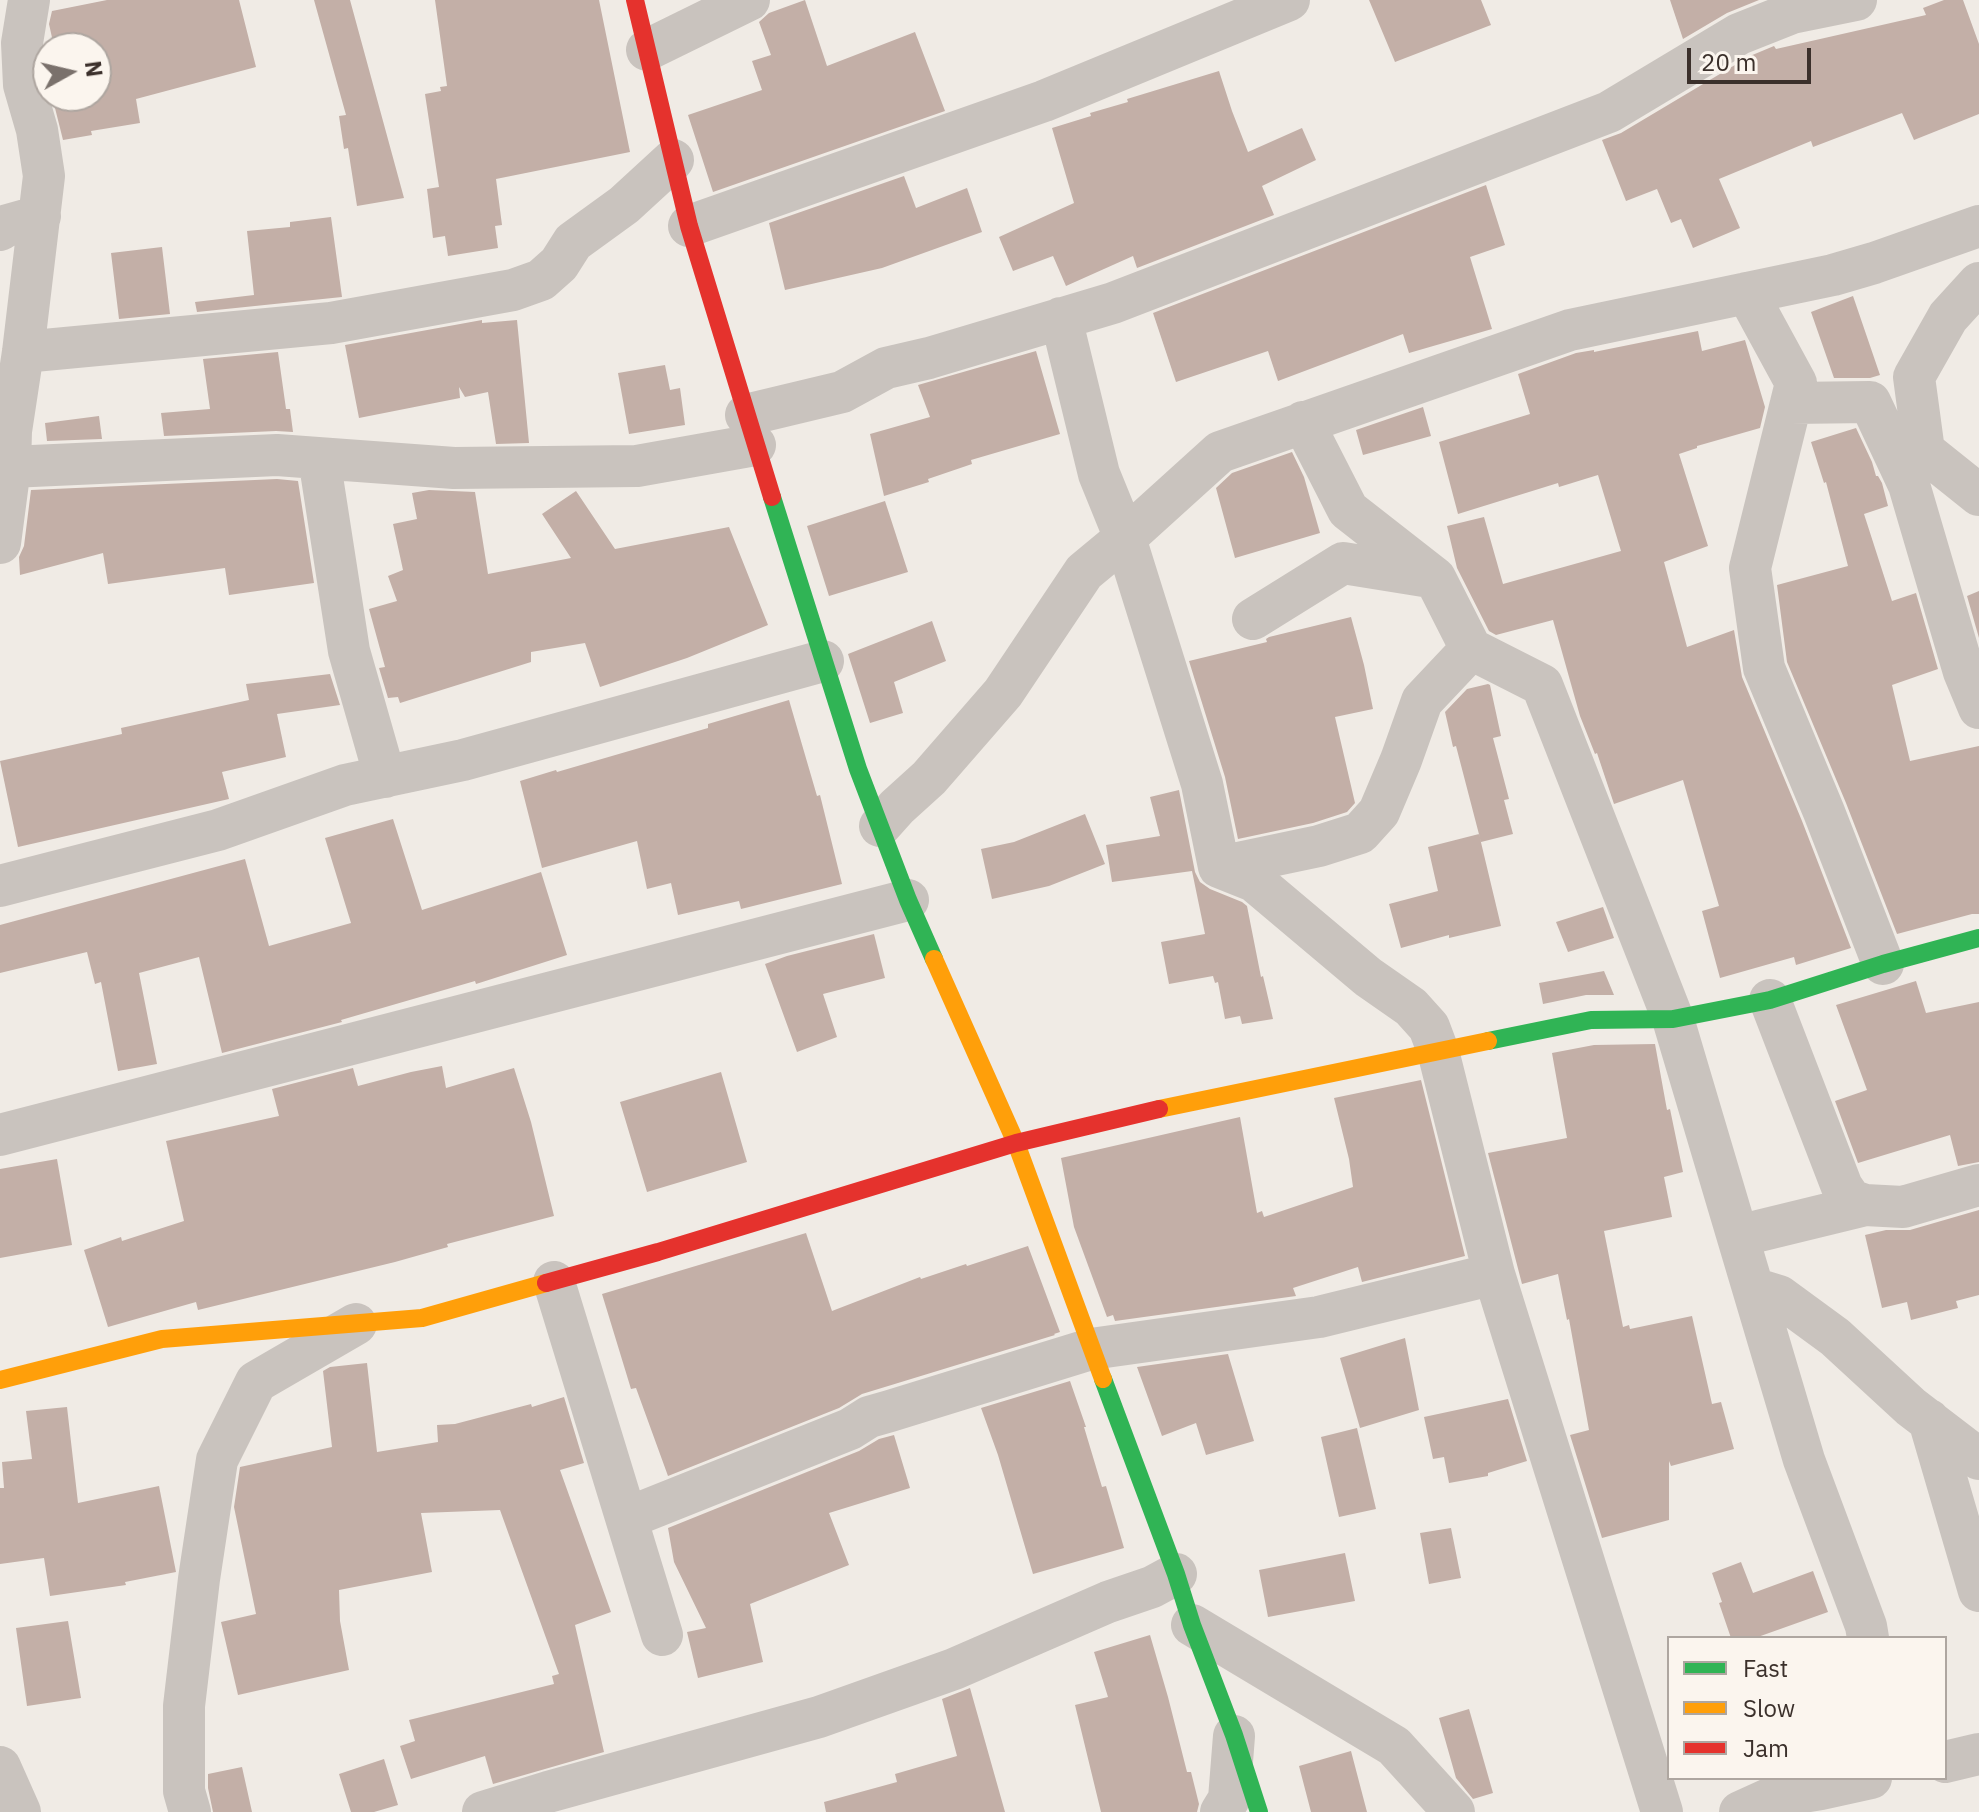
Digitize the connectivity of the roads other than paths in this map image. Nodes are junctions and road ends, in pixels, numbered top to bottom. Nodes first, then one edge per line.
1 (29, 0) edge
2 (635, 0) edge
3 (749, 0) edge
4 (1289, 0) edge
5 (1856, 0) edge
6 (647, 50) junction
7 (673, 160) junction
8 (12, 222) edge
9 (689, 226) junction
10 (1979, 226) edge
11 (1979, 283) edge
12 (1747, 293) junction
13 (1061, 318) junction
14 (23, 352) junction
15 (1914, 377) junction
16 (1870, 402) junction
17 (1791, 403) junction
18 (1303, 422) junction
19 (751, 430) junction
20 (319, 458) junction
21 (10, 467) junction
22 (1979, 495) edge
23 (1125, 538) junction
24 (0, 543) edge
25 (1435, 578) junction
26 (1253, 619) dead end
27 (1471, 649) junction
28 (823, 661) junction
29 (1979, 708) edge
30 (385, 777) junction
31 (880, 826) junction
32 (1219, 867) junction
33 (0, 886) edge
34 (908, 900) junction
35 (1979, 938) edge
36 (1883, 964) junction
37 (1770, 1000) junction
38 (1673, 1019) junction
39 (1438, 1051) junction
40 (0, 1135) edge
41 (1016, 1143) junction
42 (1979, 1185) edge
43 (1865, 1205) junction
44 (1738, 1236) junction
45 (1494, 1274) junction
46 (554, 1282) junction
47 (1753, 1288) junction
48 (356, 1324) junction
49 (1091, 1349) junction
50 (0, 1380) edge
51 (1929, 1420) junction
52 (1979, 1459) edge
53 (627, 1518) junction
54 (1176, 1574) junction
55 (1979, 1591) edge
56 (1192, 1625) junction
57 (662, 1635) dead end
58 (1868, 1636) edge
59 (1234, 1735) junction
60 (1979, 1754) edge
61 (1947, 1762) edge
62 (0, 1767) edge
63 (1862, 1780) edge
64 (20, 1812) edge
65 (190, 1812) edge
66 (483, 1812) edge
67 (1221, 1812) edge
68 (1259, 1812) edge
69 (1454, 1812) edge
70 (1662, 1812) edge
71 (1740, 1812) edge

1 - 8 street
2 - 6 street
3 - 6 street
4 - 9 street
5 - 13 street
6 - 7 street
7 - 9 street
7 - 14 street
8 - 14 street
9 - 19 street
10 - 12 street
11 - 15 street
12 - 17 street
12 - 18 street
13 - 19 street
13 - 23 street
14 - 21 street
15 - 16 street
15 - 22 street
16 - 17 street
16 - 29 street
17 - 36 street
18 - 23 street
18 - 25 street
19 - 20 street
19 - 28 street
20 - 21 street
20 - 30 street
21 - 24 street
23 - 31 street
23 - 32 street
25 - 26 street
25 - 27 street
27 - 32 street
27 - 38 street
28 - 30 street
28 - 31 street
30 - 33 street
31 - 34 street
32 - 39 street
34 - 40 street
34 - 41 street
35 - 36 street
36 - 37 street
37 - 38 street
37 - 43 street
38 - 39 street
38 - 44 street
39 - 41 street
39 - 45 street
41 - 46 street
41 - 49 street
42 - 43 street
43 - 44 street
44 - 47 street
45 - 49 street
45 - 70 street
46 - 48 street
46 - 53 street
47 - 51 street
47 - 58 street
48 - 50 street
48 - 65 street
49 - 53 street
49 - 54 street
51 - 52 street
51 - 55 street
53 - 57 street
54 - 56 street
54 - 66 street
56 - 59 street
56 - 69 street
59 - 67 street
59 - 68 street
60 - 61 street
62 - 64 street
63 - 71 street

